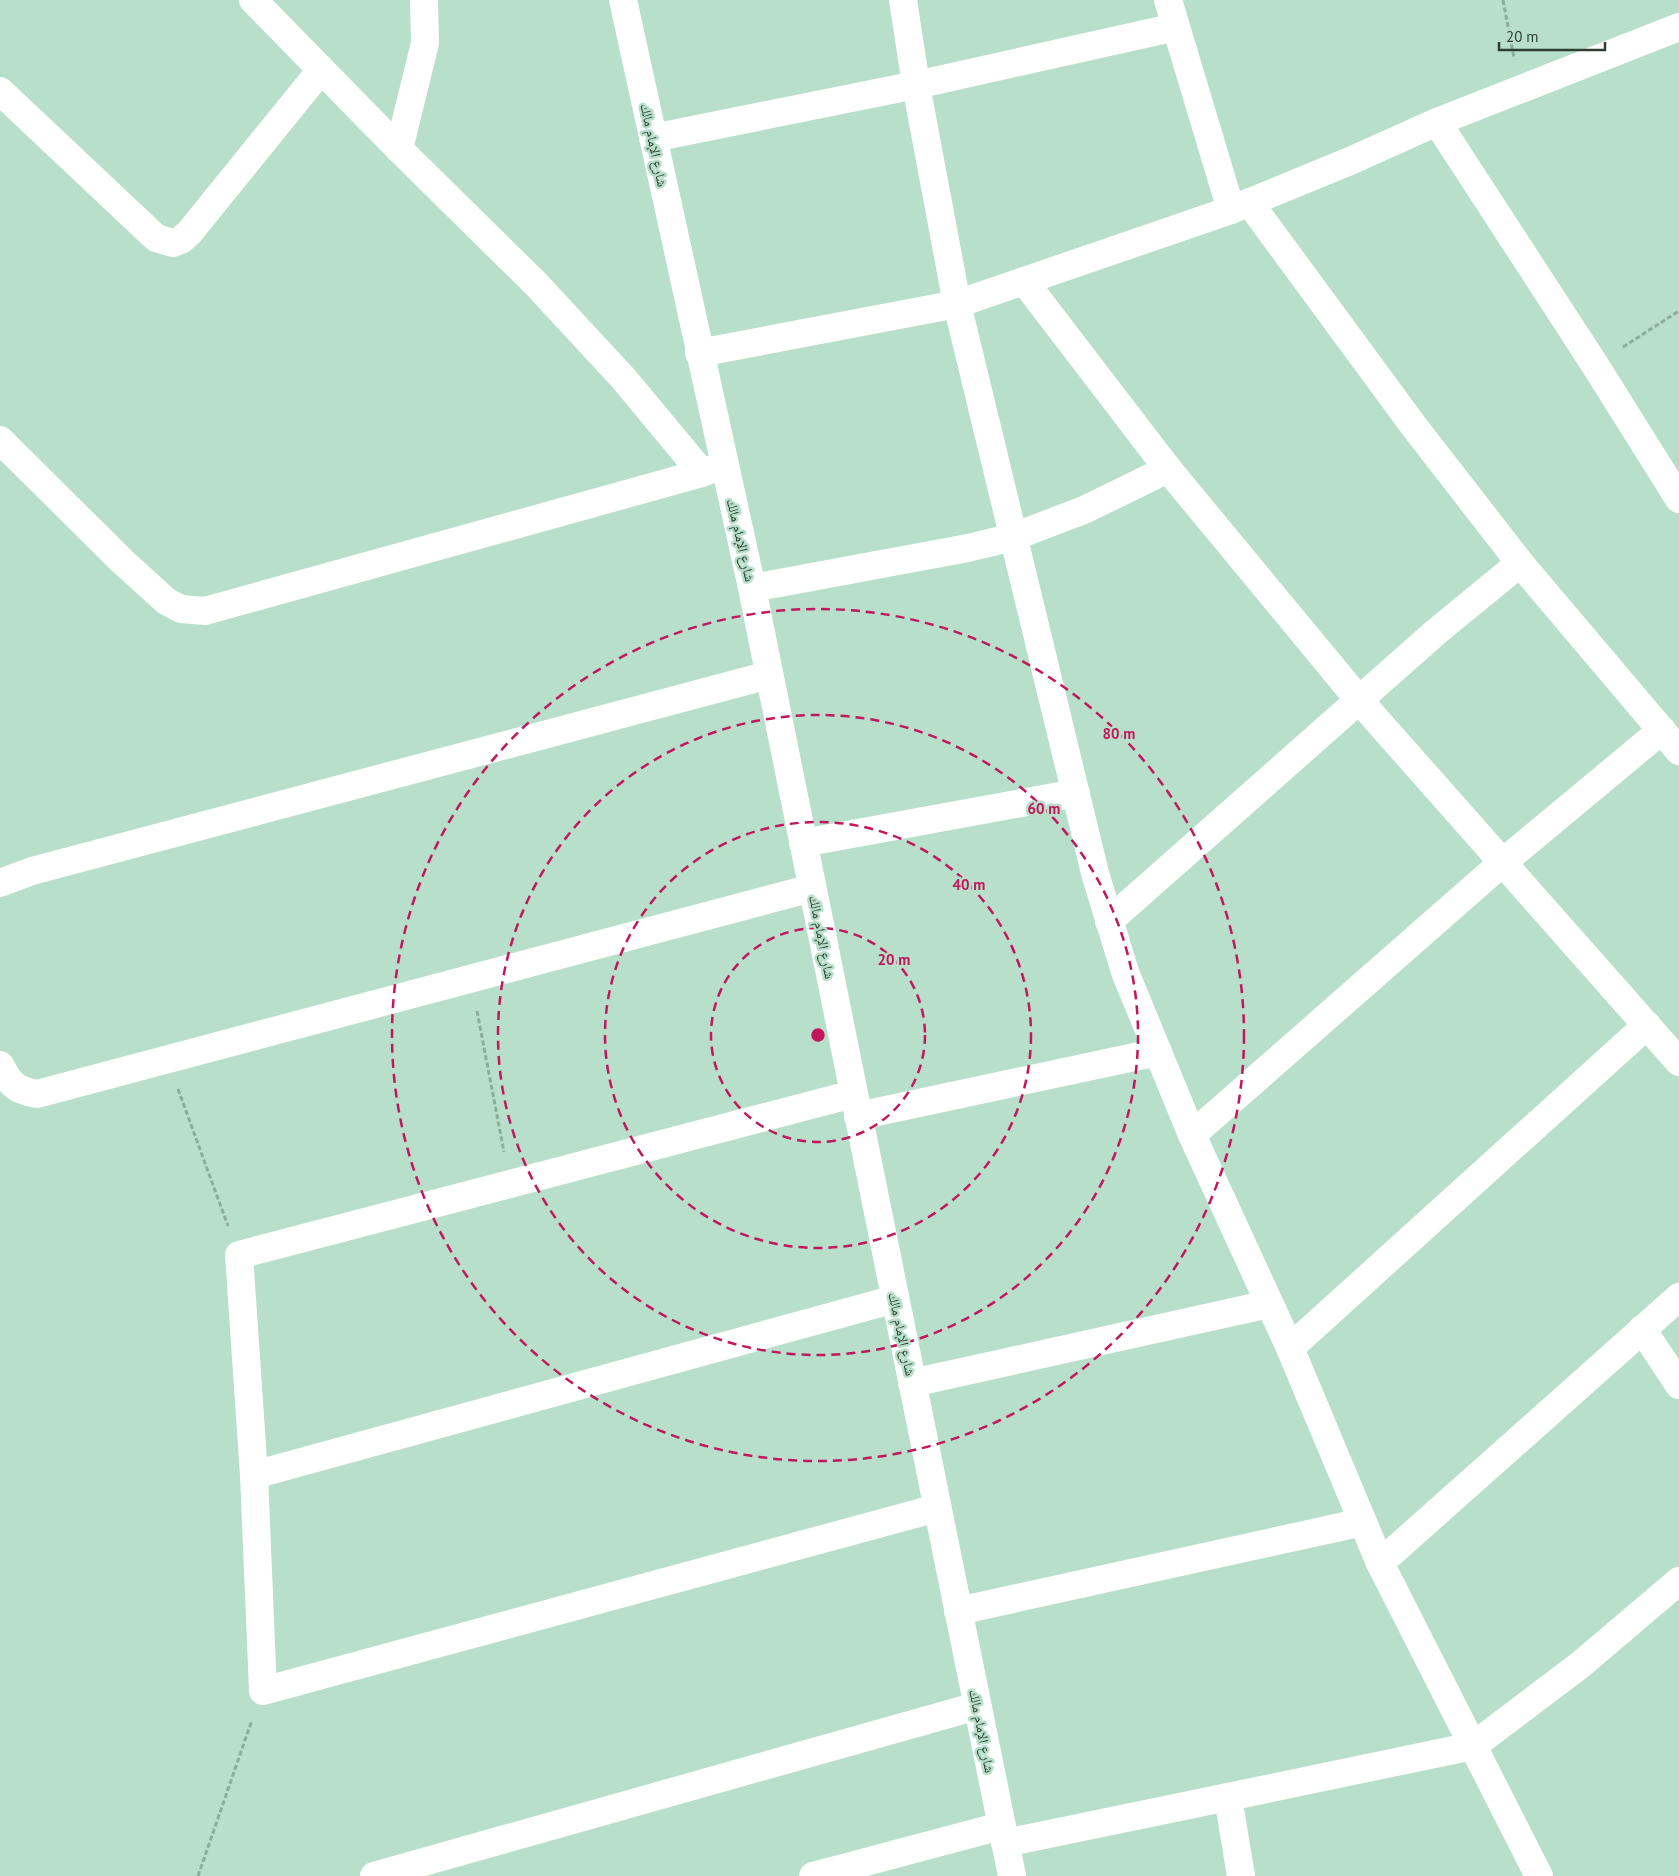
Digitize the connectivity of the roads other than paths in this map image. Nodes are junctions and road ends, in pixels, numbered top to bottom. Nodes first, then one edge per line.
1 (253, 0) edge
2 (424, 0) edge
3 (623, 0) edge
4 (903, 0) edge
5 (1168, 0) edge
6 (1176, 27) junction
7 (1679, 27) edge
8 (321, 70) junction
9 (916, 85) junction
10 (0, 91) edge
11 (1438, 122) junction
12 (653, 138) junction
13 (399, 149) junction
14 (1240, 206) junction
15 (1024, 281) junction
16 (957, 304) junction
17 (699, 353) junction
18 (0, 440) edge
19 (713, 469) junction
20 (1168, 470) junction
21 (1679, 499) edge
22 (1014, 537) junction
23 (1520, 563) junction
24 (752, 588) junction
25 (769, 675) junction
26 (1359, 700) junction
27 (1662, 730) junction
28 (1679, 751) edge
29 (1076, 793) junction
30 (803, 843) junction
31 (1502, 863) junction
32 (0, 883) edge
33 (812, 888) junction
34 (1109, 921) junction
35 (1647, 1025) junction
36 (1158, 1052) junction
37 (1679, 1062) edge
38 (0, 1065) edge
39 (856, 1105) junction
40 (1192, 1135) junction
41 (1679, 1297) edge
42 (895, 1299) junction
43 (1269, 1304) junction
44 (1642, 1329) junction
45 (1290, 1348) junction
46 (912, 1383) junction
47 (1679, 1385) edge
48 (254, 1475) junction
49 (937, 1508) junction
50 (1363, 1522) junction
51 (1380, 1563) junction
52 (1679, 1581) edge
53 (958, 1611) junction
54 (978, 1706) junction
55 (1473, 1746) junction
56 (1228, 1797) junction
57 (1003, 1834) junction
58 (374, 1876) edge
59 (813, 1876) edge
60 (1012, 1876) edge
61 (1241, 1876) edge
62 (1539, 1876) edge

1 - 8 street
2 - 13 street
3 - 12 street, شارع الإمام مالك
4 - 9 street
5 - 6 street
6 - 9 street
6 - 14 street
7 - 11 street
8 - 10 street
8 - 13 street
9 - 12 street
9 - 16 street
11 - 14 street
11 - 21 street
12 - 17 street, شارع الإمام مالك
13 - 19 street
14 - 15 street
14 - 23 street
15 - 16 street
15 - 20 street
16 - 17 street
16 - 22 street
17 - 19 street, شارع الإمام مالك
18 - 19 street
19 - 24 street, شارع الإمام مالك
20 - 22 street
20 - 26 street
22 - 24 street
22 - 29 street
23 - 26 street
23 - 27 street
24 - 25 street, شارع الإمام مالك
25 - 30 street, شارع الإمام مالك
25 - 32 street
26 - 31 street
26 - 34 street
27 - 28 street
27 - 31 street
29 - 30 street
29 - 34 street
30 - 33 street, شارع الإمام مالك
31 - 35 street
31 - 40 street
33 - 38 street
33 - 39 street, شارع الإمام مالك
34 - 36 street
35 - 37 street
35 - 45 street
36 - 39 street
36 - 40 street
39 - 42 street, شارع الإمام مالك
39 - 48 street
40 - 43 street
41 - 44 street
42 - 46 street, شارع الإمام مالك
42 - 48 street
43 - 45 street
43 - 46 street
44 - 47 street
44 - 51 street
45 - 50 street
46 - 49 street, شارع الإمام مالك
48 - 49 street
49 - 53 street, شارع الإمام مالك
50 - 51 street
50 - 53 street
51 - 55 street
52 - 55 street
53 - 54 street, شارع الإمام مالك
54 - 57 street, شارع الإمام مالك
54 - 58 street
55 - 56 street
55 - 62 street
56 - 57 street
56 - 61 street
57 - 59 street
57 - 60 street, شارع الإمام مالك

